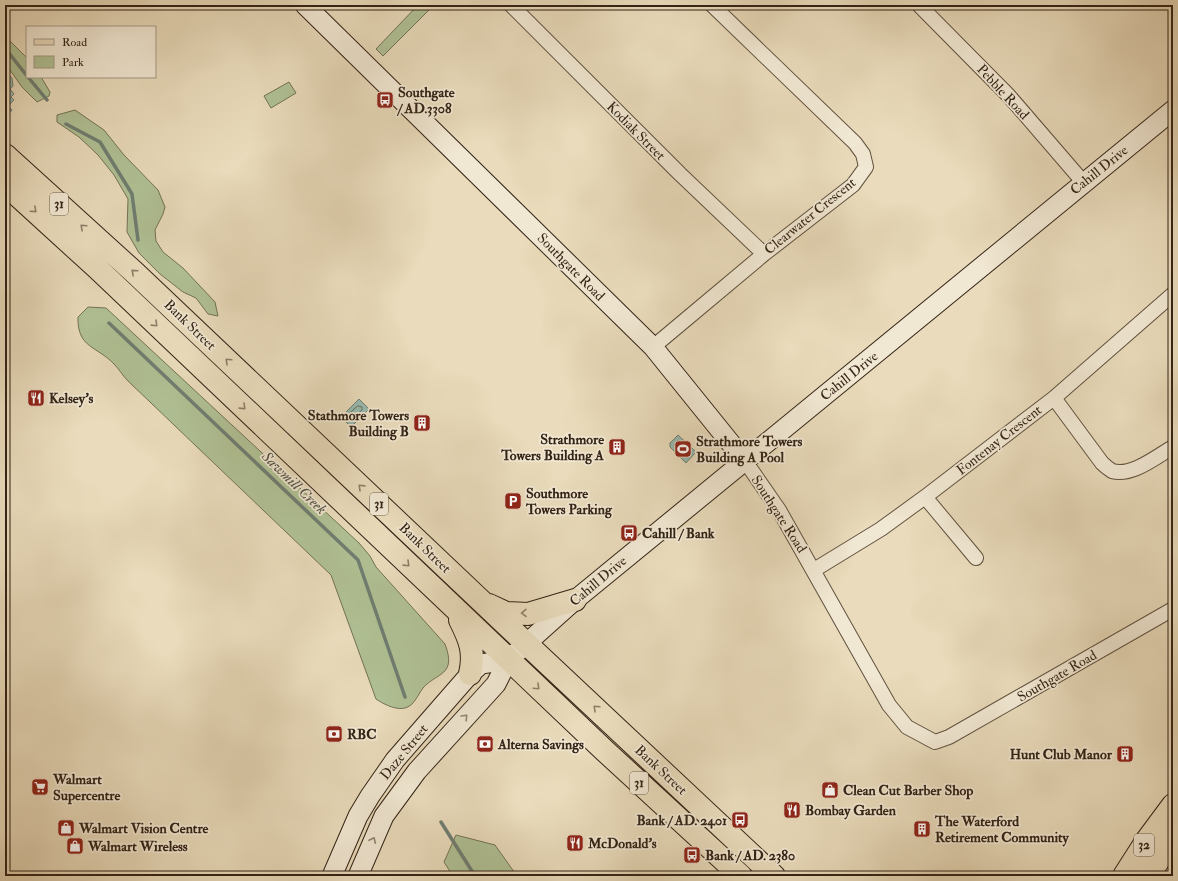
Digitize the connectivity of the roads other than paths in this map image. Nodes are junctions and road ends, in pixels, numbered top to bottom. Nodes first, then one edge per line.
1 (305, 5) edge
2 (511, 5) edge
3 (712, 5) edge
4 (919, 5) edge
5 (1173, 110) edge
6 (5, 155) edge
7 (1084, 183) junction
8 (5, 184) edge
9 (764, 254) junction
10 (104, 260) junction
11 (1173, 294) edge
12 (653, 347) junction
13 (1054, 398) junction
14 (1173, 447) edge
15 (745, 461) junction
16 (925, 497) junction
17 (976, 558) dead end
18 (814, 570) junction
19 (575, 600) junction
20 (481, 601) junction
21 (1173, 609) edge
22 (455, 610) junction
23 (526, 644) junction
24 (508, 660) junction
25 (470, 674) junction
26 (420, 731) junction
27 (624, 735) junction
28 (439, 746) junction
29 (604, 751) junction
30 (1173, 805) edge
31 (1173, 839) edge
32 (756, 859) junction
33 (740, 875) edge
34 (332, 876) edge
35 (358, 876) edge
36 (774, 876) edge
37 (1124, 876) edge
38 (1148, 876) edge

1 - 12 street, Southgate Road
2 - 9 street, Kodiak Street
3 - 9 street, Clearwater Crescent
4 - 7 street, Pebble Road
5 - 7 street, Cahill Drive
10 -> 6 main road, Bank Street / 31
7 - 15 street, Cahill Drive
8 -> 10 main road, Bank Street / 31
9 - 12 street, Clearwater Crescent
20 -> 10 main road, Bank Street / 31
10 -> 22 main road, Bank Street / 31
11 - 13 street, Fontenay Crescent
12 - 15 street, Southgate Road
13 - 14 street
13 - 16 street, Fontenay Crescent
15 - 18 street, Southgate Road
15 - 19 street, Cahill Drive
16 - 17 street
16 - 18 street, Fontenay Crescent
18 - 21 street, Southgate Road
19 -> 20 main road
19 - 23 street, Cahill Drive
20 - 23 main road, Bank Street / 31
22 - 24 main road, Bank Street / 31
22 - 25 main road
23 - 24 street, Daze Street
27 -> 23 main road, Bank Street / 31
24 - 25 street, Daze Street
28 -> 24 street, Daze Street
24 -> 29 main road, Bank Street / 31
25 - 26 street, Daze Street
26 - 28 street
26 - 34 street, Daze Street
27 - 29 main road
27 - 32 main road, Bank Street / 31
35 -> 28 street, Daze Street
29 - 33 main road, Bank Street / 31
30 - 37 main road, 32
31 - 38 main road, 32
32 - 33 main road
32 - 36 main road, Bank Street / 31

